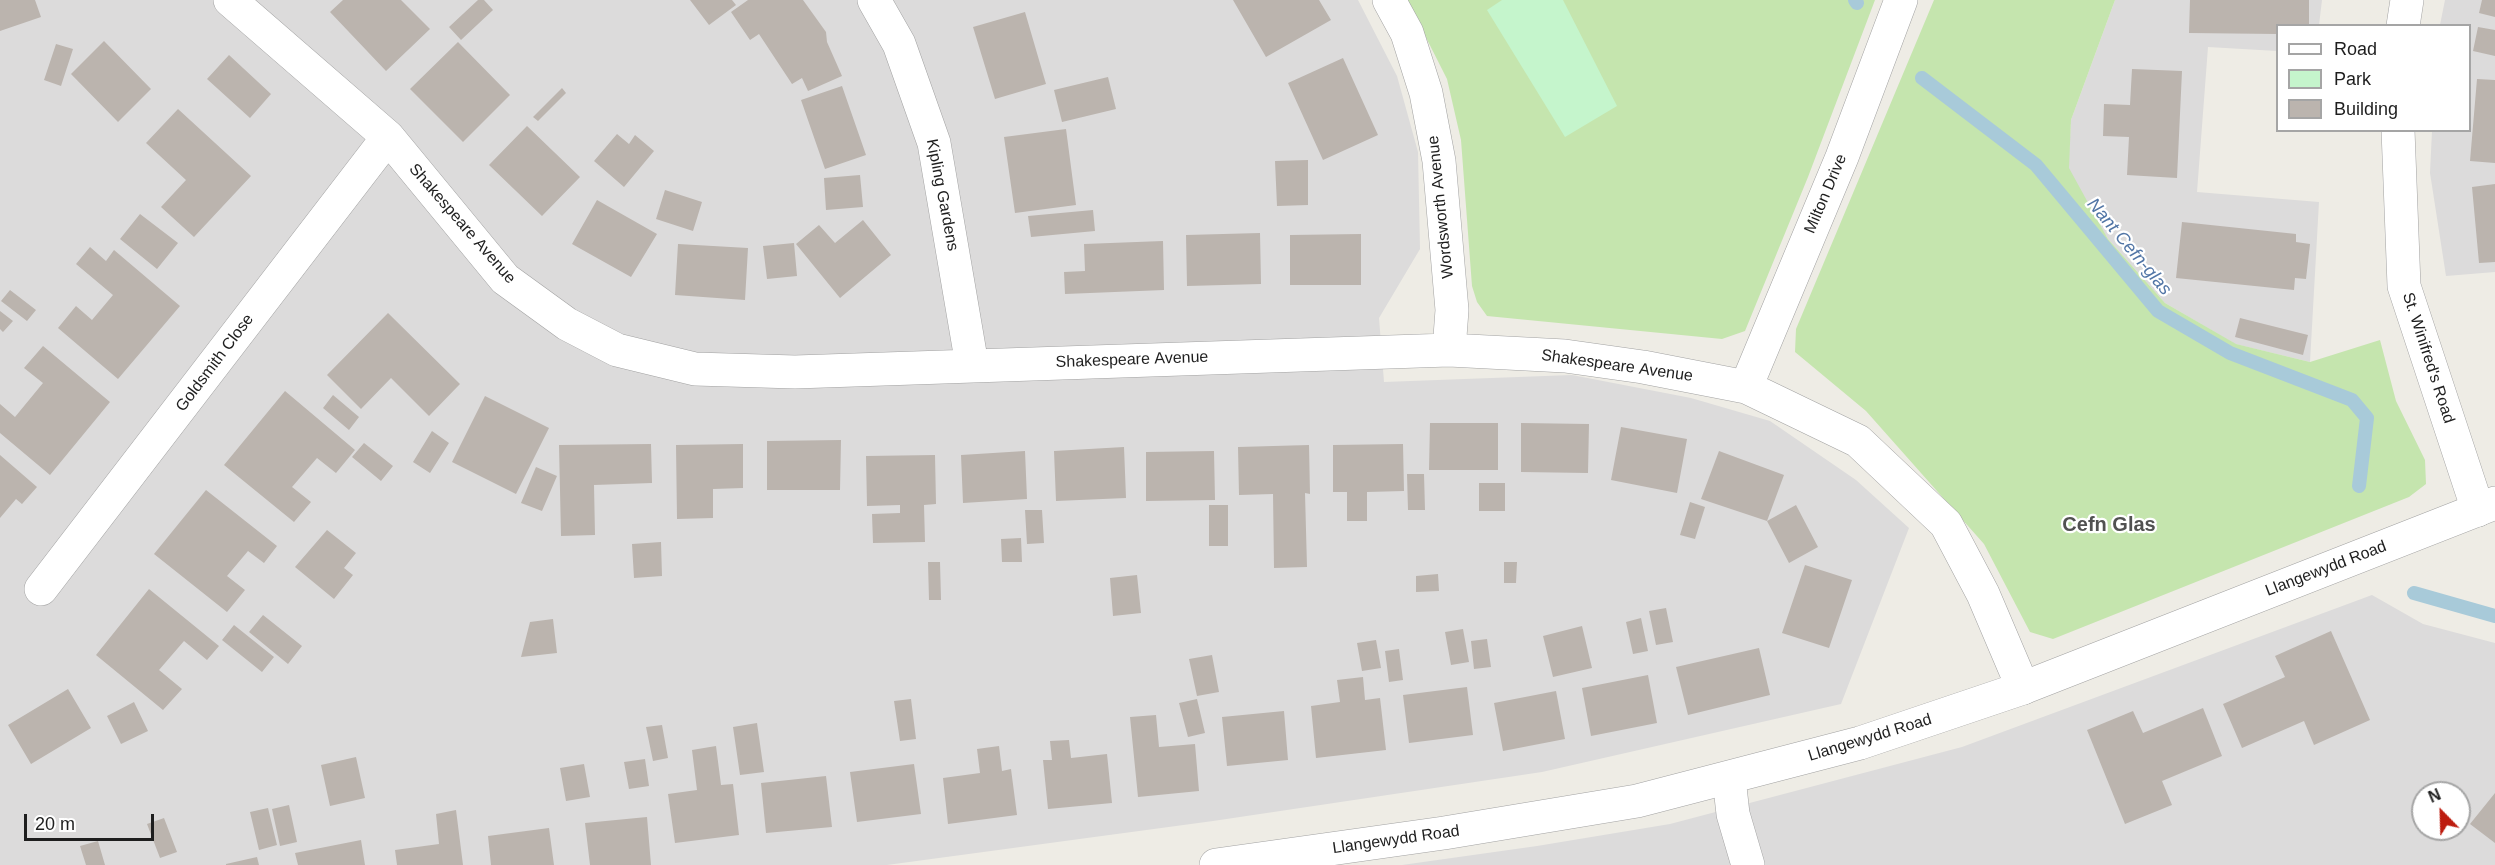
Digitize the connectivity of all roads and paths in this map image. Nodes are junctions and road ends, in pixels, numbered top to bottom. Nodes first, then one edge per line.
1 (230, 0) edge
2 (874, 0) edge
3 (1389, 0) edge
4 (1901, 0) edge
5 (2407, 0) edge
6 (2403, 24) edge
7 (2398, 132) edge
8 (388, 137) junction
9 (1449, 350) junction
10 (972, 365) junction
11 (1746, 387) junction
12 (2487, 507) edge
13 (41, 589) dead end
14 (2023, 687) junction
15 (1729, 778) junction
16 (1216, 865) edge
17 (1748, 865) edge

1 - 8 street, Shakespeare Avenue
2 - 10 street, Kipling Gardens
3 - 9 street, Wordsworth Avenue
4 - 11 street, Milton Drive
5 - 6 street
7 - 12 street, St. Winifred's Road
8 - 10 street, Shakespeare Avenue
8 - 13 street, Goldsmith Close
9 - 10 street, Shakespeare Avenue
9 - 11 street, Shakespeare Avenue
11 - 14 street, Shakespeare Avenue
12 - 14 street, Llangewydd Road
14 - 15 street, Llangewydd Road
15 - 16 street, Llangewydd Road
15 - 17 street

